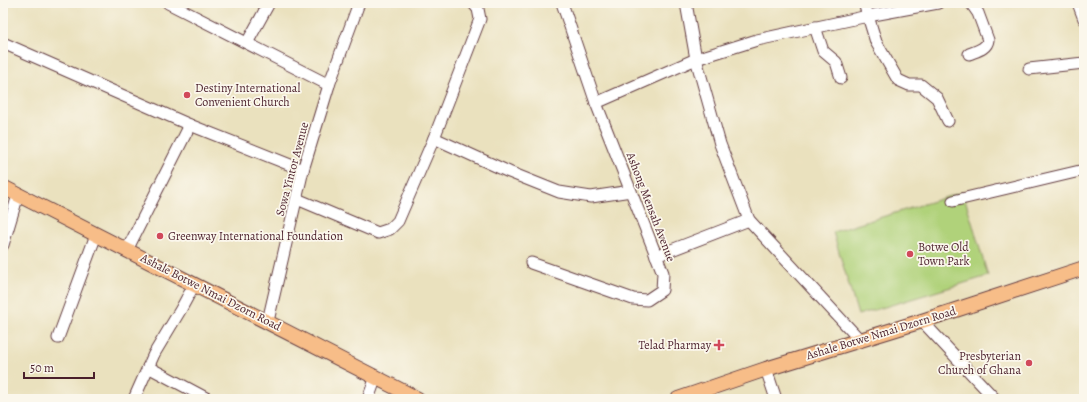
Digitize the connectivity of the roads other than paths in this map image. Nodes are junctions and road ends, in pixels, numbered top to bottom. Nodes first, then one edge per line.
1 (168, 3) edge
2 (269, 3) edge
3 (359, 3) edge
4 (473, 3) edge
5 (562, 3) edge
6 (686, 3) edge
7 (864, 3) edge
8 (938, 3) edge
9 (971, 3) edge
10 (1078, 3) edge
11 (868, 16) junction
12 (1084, 19) edge
13 (815, 27) junction
14 (3, 43) edge
15 (247, 43) junction
16 (969, 54) dead end
17 (696, 59) junction
18 (1084, 63) edge
19 (1029, 70) dead end
20 (842, 78) dead end
21 (329, 85) junction
22 (596, 103) junction
23 (948, 121) dead end
24 (190, 125) junction
25 (434, 138) junction
26 (303, 170) junction
27 (1084, 170) edge
28 (3, 187) edge
29 (631, 191) junction
30 (18, 195) junction
31 (296, 199) junction
32 (953, 201) dead end
33 (749, 220) junction
34 (96, 235) junction
35 (3, 245) edge
36 (127, 250) junction
37 (656, 256) junction
38 (531, 263) dead end
39 (1084, 268) edge
40 (194, 285) junction
41 (268, 321) junction
42 (922, 321) junction
43 (58, 338) dead end
44 (860, 340) junction
45 (148, 367) junction
46 (766, 369) junction
47 (376, 377) junction
48 (134, 399) edge
49 (208, 399) edge
50 (368, 399) edge
51 (418, 399) edge
52 (678, 399) edge
53 (776, 399) edge
54 (995, 399) edge

1 - 15 street
2 - 15 street
3 - 21 street, Sowa Yintor Avenue
4 - 25 street
5 - 22 street, Ashong Mensah Avenue
6 - 17 street
7 - 11 street
8 - 11 street
9 - 16 street
10 - 12 street
11 - 13 street
11 - 23 street
13 - 17 street
13 - 20 street
14 - 24 street
15 - 21 street
17 - 22 street
17 - 33 street
18 - 19 street
21 - 26 street, Sowa Yintor Avenue
22 - 29 street, Ashong Mensah Avenue
24 - 26 street
24 - 36 street
25 - 29 street
25 - 31 street
26 - 31 street, Sowa Yintor Avenue
27 - 32 street
28 - 30 main road, Ashale Botwe Nmai Dzorn Road
29 - 37 street, Ashong Mensah Avenue
30 - 34 main road, Ashale Botwe Nmai Dzorn Road
30 - 35 street
31 - 41 street, Sowa Yintor Avenue
33 - 37 street
33 - 44 street
34 - 36 main road, Ashale Botwe Nmai Dzorn Road
34 - 43 street
36 - 40 main road, Ashale Botwe Nmai Dzorn Road
37 - 38 street, Ashong Mensah Avenue
39 - 42 main road, Ashale Botwe Nmai Dzorn Road
40 - 41 main road, Ashale Botwe Nmai Dzorn Road
40 - 45 street
41 - 47 main road, Ashale Botwe Nmai Dzorn Road
42 - 44 main road, Ashale Botwe Nmai Dzorn Road
42 - 54 street
44 - 46 main road, Ashale Botwe Nmai Dzorn Road
45 - 48 street
45 - 49 street
46 - 52 main road, Ashale Botwe Nmai Dzorn Road
46 - 53 street
47 - 50 street
47 - 51 main road, Ashale Botwe Nmai Dzorn Road

